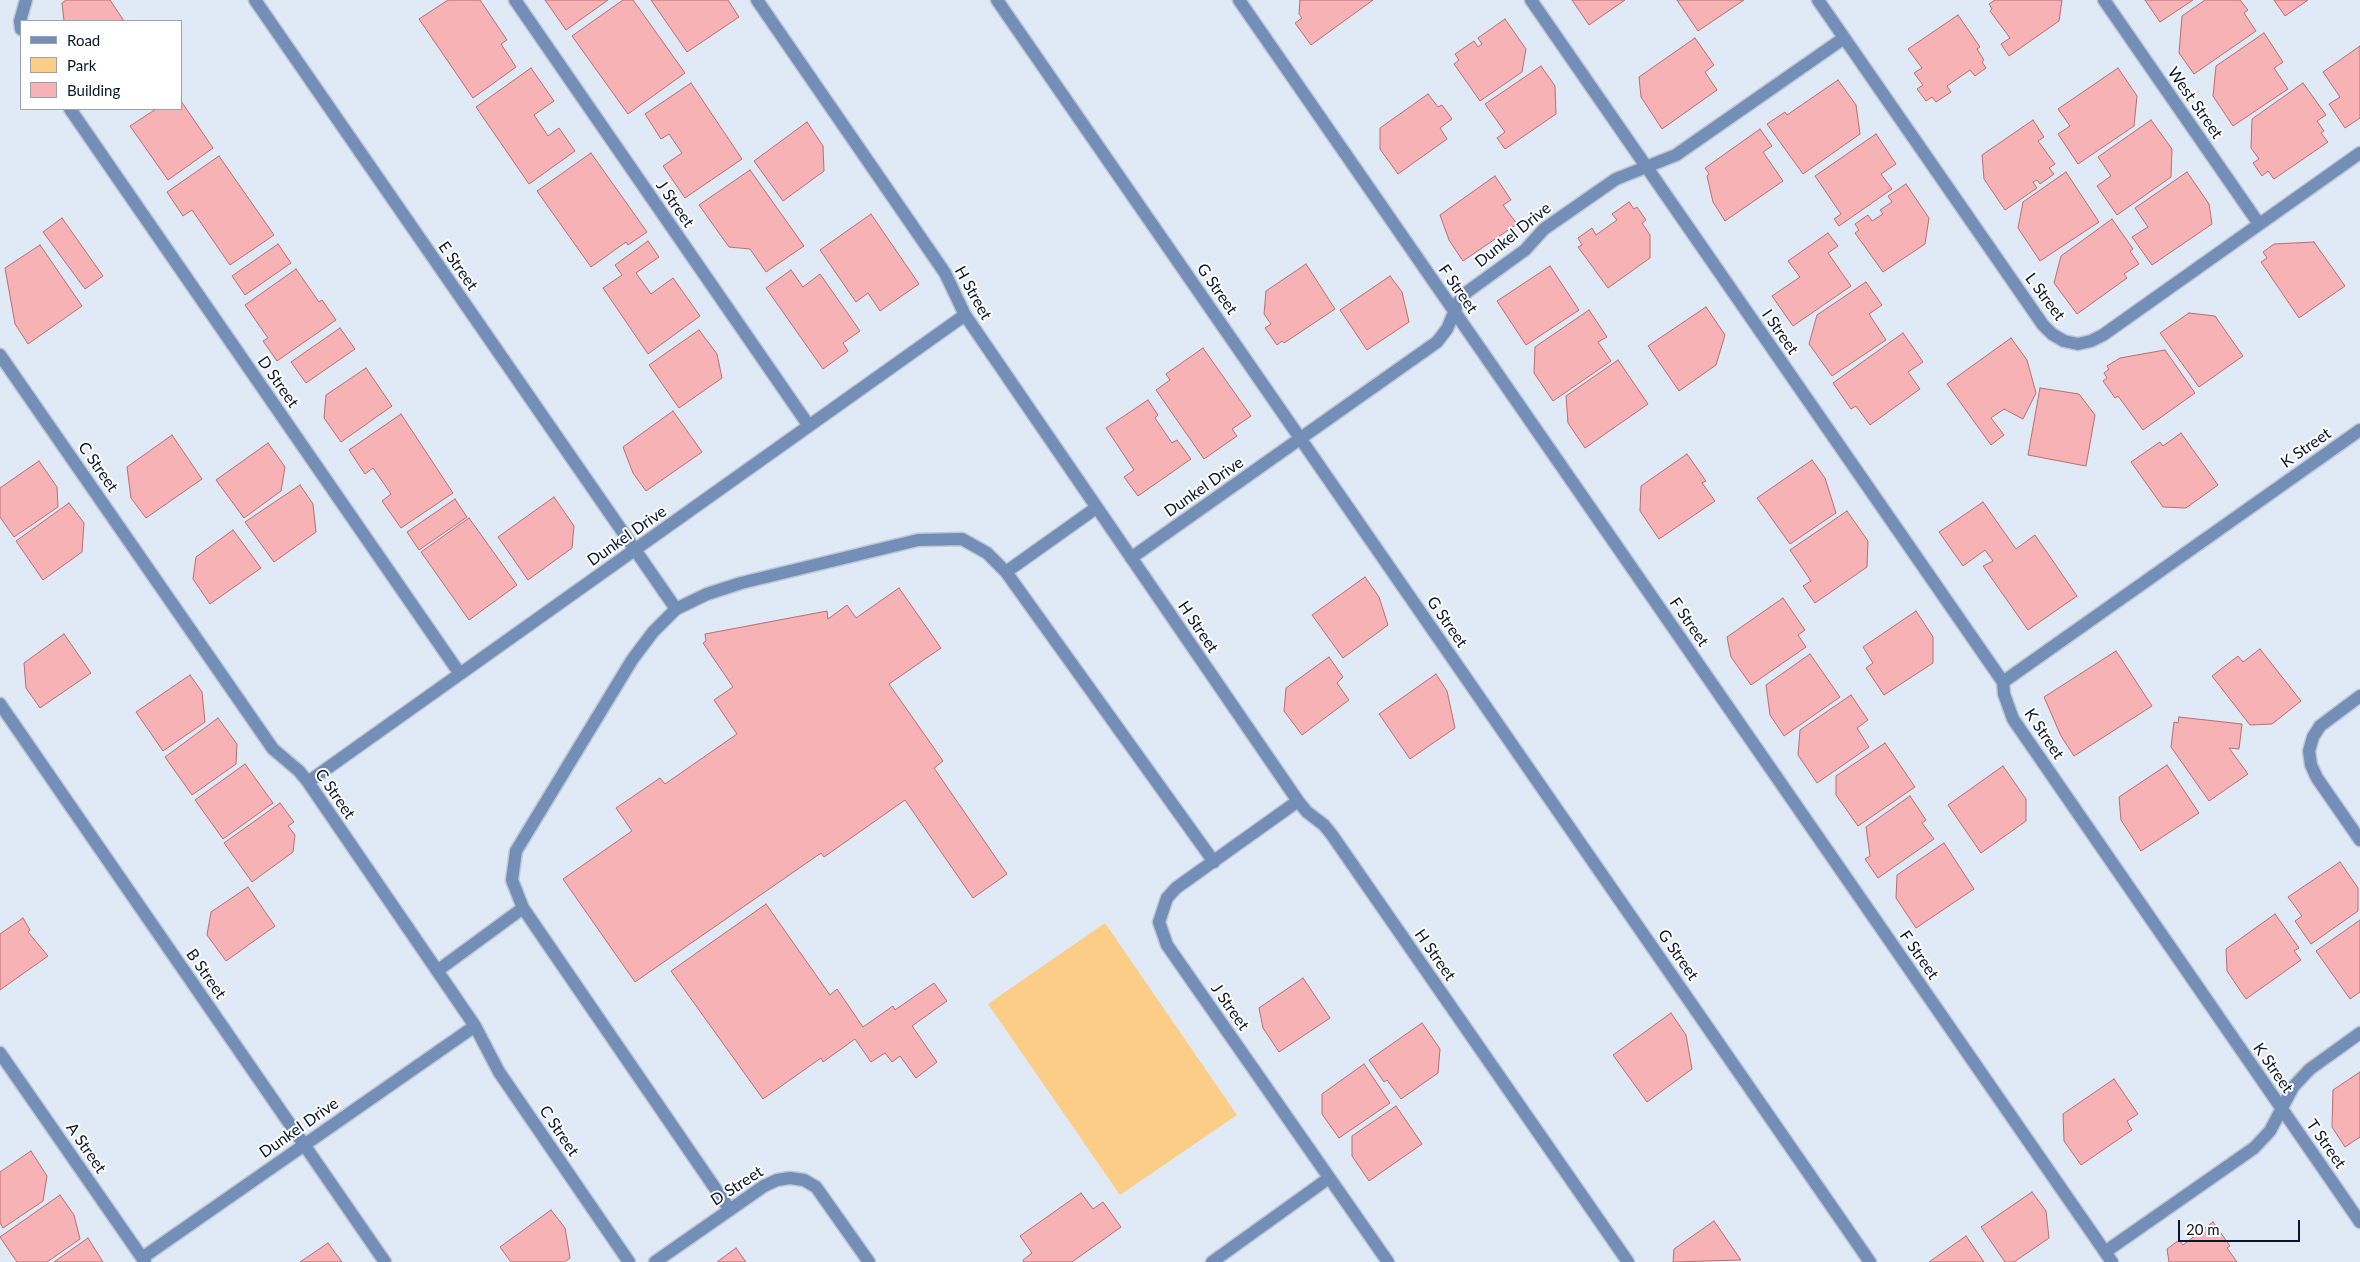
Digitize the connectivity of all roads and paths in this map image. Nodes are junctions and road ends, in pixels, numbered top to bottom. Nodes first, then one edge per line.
1 (26, 0) edge
2 (254, 0) edge
3 (515, 0) edge
4 (757, 0) edge
5 (997, 0) edge
6 (1239, 0) edge
7 (1531, 0) edge
8 (1818, 0) edge
9 (2104, 0) edge
10 (20, 20) edge
11 (1844, 38) junction
12 (71, 110) edge
13 (2360, 153) edge
14 (1646, 167) junction
15 (2259, 224) junction
16 (1454, 312) junction
17 (965, 316) junction
18 (0, 355) edge
19 (809, 426) junction
20 (2360, 430) edge
21 (1300, 438) junction
22 (1096, 508) junction
23 (636, 550) junction
24 (1131, 558) junction
25 (1006, 572) junction
26 (676, 609) junction
27 (460, 674) junction
28 (2003, 682) junction
29 (2360, 696) edge
30 (0, 704) edge
31 (308, 782) junction
32 (1298, 801) junction
33 (2360, 840) edge
34 (1214, 862) junction
35 (523, 908) junction
36 (437, 971) junction
37 (475, 1026) junction
38 (2360, 1034) edge
39 (0, 1053) edge
40 (2282, 1109) junction
41 (304, 1144) junction
42 (1329, 1178) junction
43 (730, 1210) junction
44 (2360, 1222) edge
45 (2108, 1257) edge
46 (144, 1260) edge
47 (386, 1262) edge
48 (629, 1262) edge
49 (655, 1262) edge
50 (869, 1262) edge
51 (1212, 1262) edge
52 (1388, 1262) edge
53 (1628, 1262) edge
54 (1870, 1262) edge

1 - 10 lane
2 - 23 lane, E Street
3 - 19 lane, J Street
4 - 17 lane, H Street
5 - 21 lane, G Street
6 - 16 lane, F Street
7 - 14 lane, I Street
8 - 11 lane, L Street
9 - 15 lane, West Street
11 - 14 lane, Dunkel Drive
11 - 15 lane, L Street
12 - 27 lane, D Street
13 - 15 lane, L Street
14 - 16 lane, Dunkel Drive
14 - 28 lane, I Street
16 - 21 lane, Dunkel Drive
16 - 45 lane, F Street
17 - 19 lane, Dunkel Drive
17 - 22 lane, H Street
18 - 31 lane, C Street
19 - 23 lane, Dunkel Drive
20 - 28 lane, K Street
21 - 24 lane, Dunkel Drive
21 - 54 lane, G Street
22 - 24 lane, H Street
22 - 25 lane
23 - 26 lane, E Street
23 - 27 lane, Dunkel Drive
24 - 32 lane, H Street
25 - 26 lane
25 - 34 lane
26 - 35 lane
27 - 31 lane, Dunkel Drive
28 - 40 lane, K Street
29 - 33 lane
30 - 41 lane, B Street
31 - 36 lane, C Street
32 - 34 lane, J Street
32 - 53 lane, H Street
34 - 42 lane, J Street
35 - 36 lane
35 - 43 lane
36 - 37 lane, C Street
37 - 41 lane, Dunkel Drive
37 - 48 lane, C Street
38 - 40 lane
39 - 46 lane, A Street
40 - 44 lane, T Street
40 - 45 lane
41 - 46 lane, Dunkel Drive
41 - 47 lane, B Street
42 - 51 lane
42 - 52 lane, J Street
43 - 49 lane, D Street
43 - 50 lane, D Street

